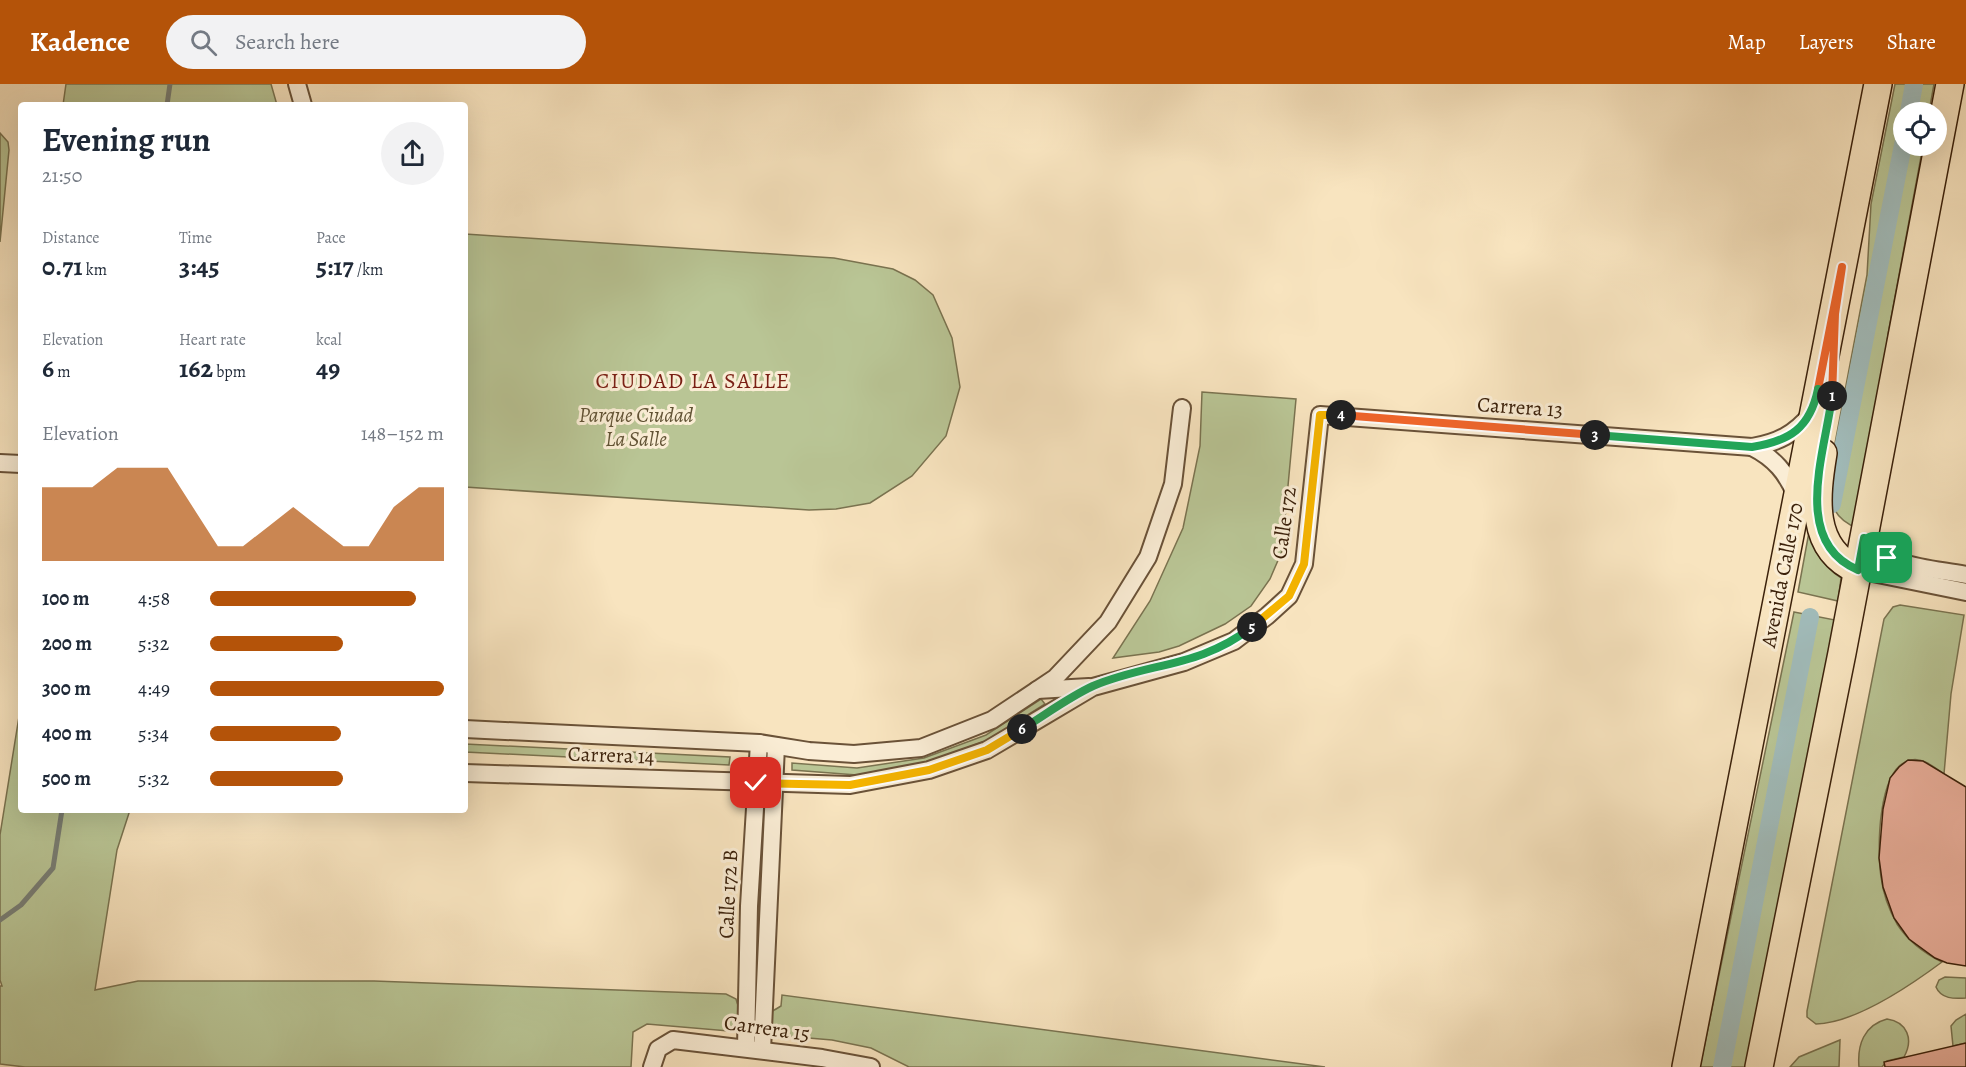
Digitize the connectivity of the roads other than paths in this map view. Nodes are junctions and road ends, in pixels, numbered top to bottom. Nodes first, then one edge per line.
1 (297, 84) edge
2 (1878, 84) edge
3 (1949, 87) edge
4 (302, 102) edge
5 (1842, 267) junction
6 (1182, 408) dead end
7 (1814, 411) junction
8 (1320, 415) joint
9 (1752, 447) junction
10 (0, 463) edge
11 (18, 464) edge
12 (1797, 498) junction
13 (1864, 538) junction
14 (1858, 570) junction
15 (1966, 575) edge
16 (1966, 592) edge
17 (1093, 687) junction
18 (1036, 690) junction
19 (468, 729) edge
20 (759, 743) junction
21 (776, 746) junction
22 (468, 773) edge
23 (756, 783) junction
24 (774, 784) junction
25 (754, 1049) junction
26 (652, 1067) edge
27 (871, 1067) edge
28 (1686, 1067) edge
29 (1759, 1067) edge

1 - 4 street
2 - 5 main road, Avenida Calle 170
3 - 13 main road
5 - 7 main road, Avenida Calle 170
5 - 14 main road
6 - 18 street
7 - 9 street, Carrera 13
7 - 12 main road, Avenida Calle 170
8 - 9 street, Carrera 13
8 - 17 street, Calle 172
9 - 12 street, Carrera 13
10 - 11 street
12 - 28 main road, Avenida Calle 170
13 - 14 main road
13 - 15 street
14 - 16 street
14 - 29 main road
17 - 18 street
17 - 24 street, Carrera 14
18 - 21 street
19 - 20 street
20 - 21 street
20 - 23 street, Calle 172 B
21 - 24 street, Calle 172 B
22 - 23 street, Carrera 14
23 - 24 street, Carrera 14
23 - 25 street, Calle 172 B
24 - 25 street, Calle 172 B
25 - 26 street, Carrera 15
25 - 27 street, Carrera 15

